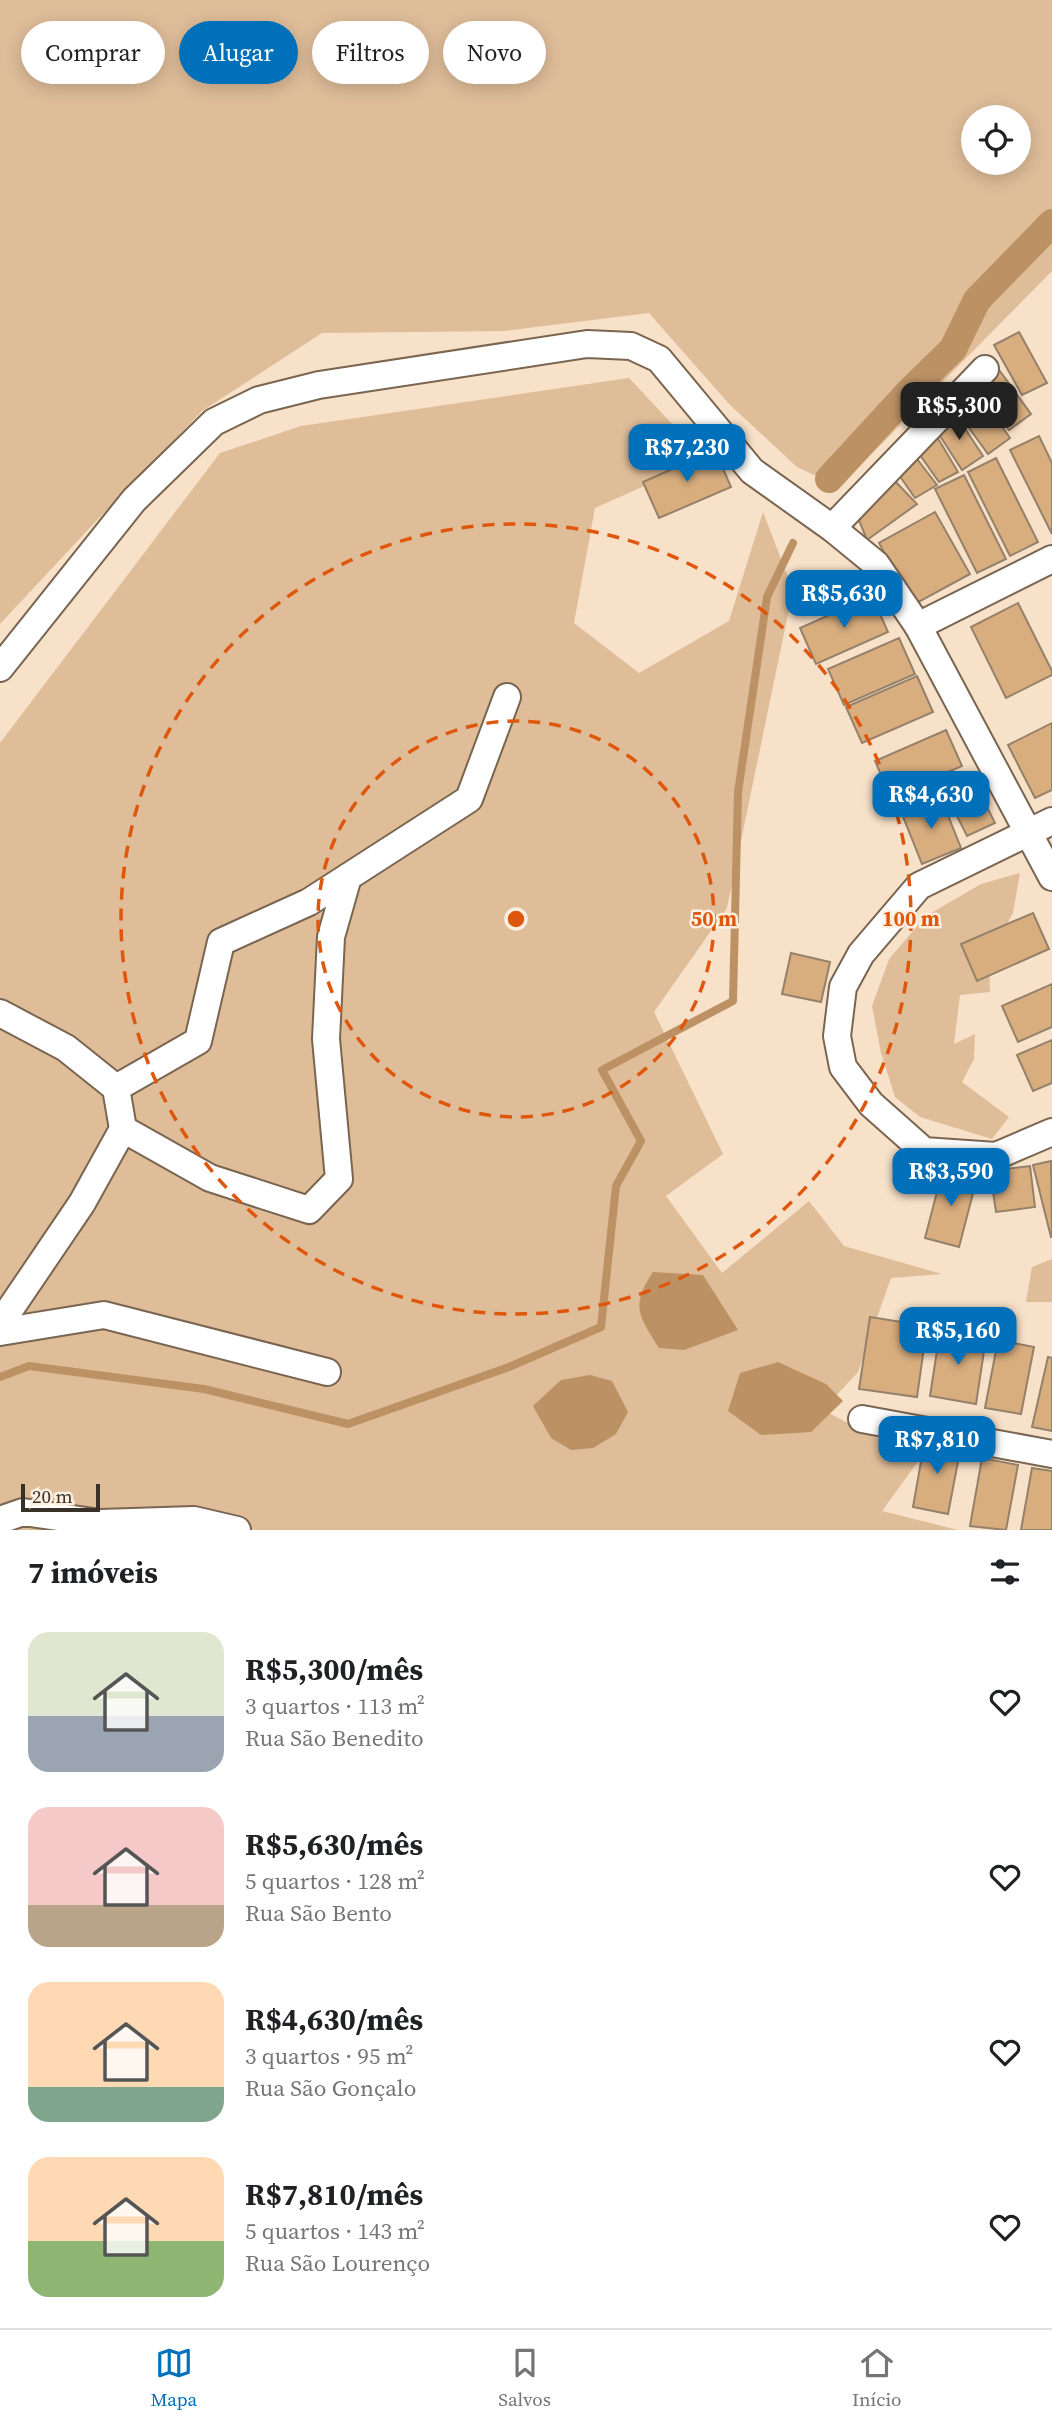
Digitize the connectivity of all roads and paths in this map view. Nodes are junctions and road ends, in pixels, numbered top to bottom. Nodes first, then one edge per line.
1 (985, 369) dead end
2 (832, 528) junction
3 (1052, 559) edge
4 (918, 626) junction
5 (0, 668) edge
6 (507, 697) dead end
7 (1041, 827) edge
8 (348, 877) junction
9 (1052, 877) edge
10 (0, 1013) edge
11 (116, 1088) junction
12 (123, 1129) junction
13 (1052, 1132) edge
14 (0, 1324) edge
15 (0, 1332) edge
16 (327, 1372) dead end
17 (862, 1419) dead end
18 (1052, 1454) edge
19 (0, 1520) edge
20 (237, 1530) edge

1 - 2 street
2 - 4 street
2 - 5 street
3 - 4 street
4 - 7 street
6 - 8 street
7 - 9 street
7 - 13 street
8 - 11 street
8 - 12 street
10 - 11 street
11 - 12 street
12 - 14 street
15 - 16 street
17 - 18 street
19 - 20 street

